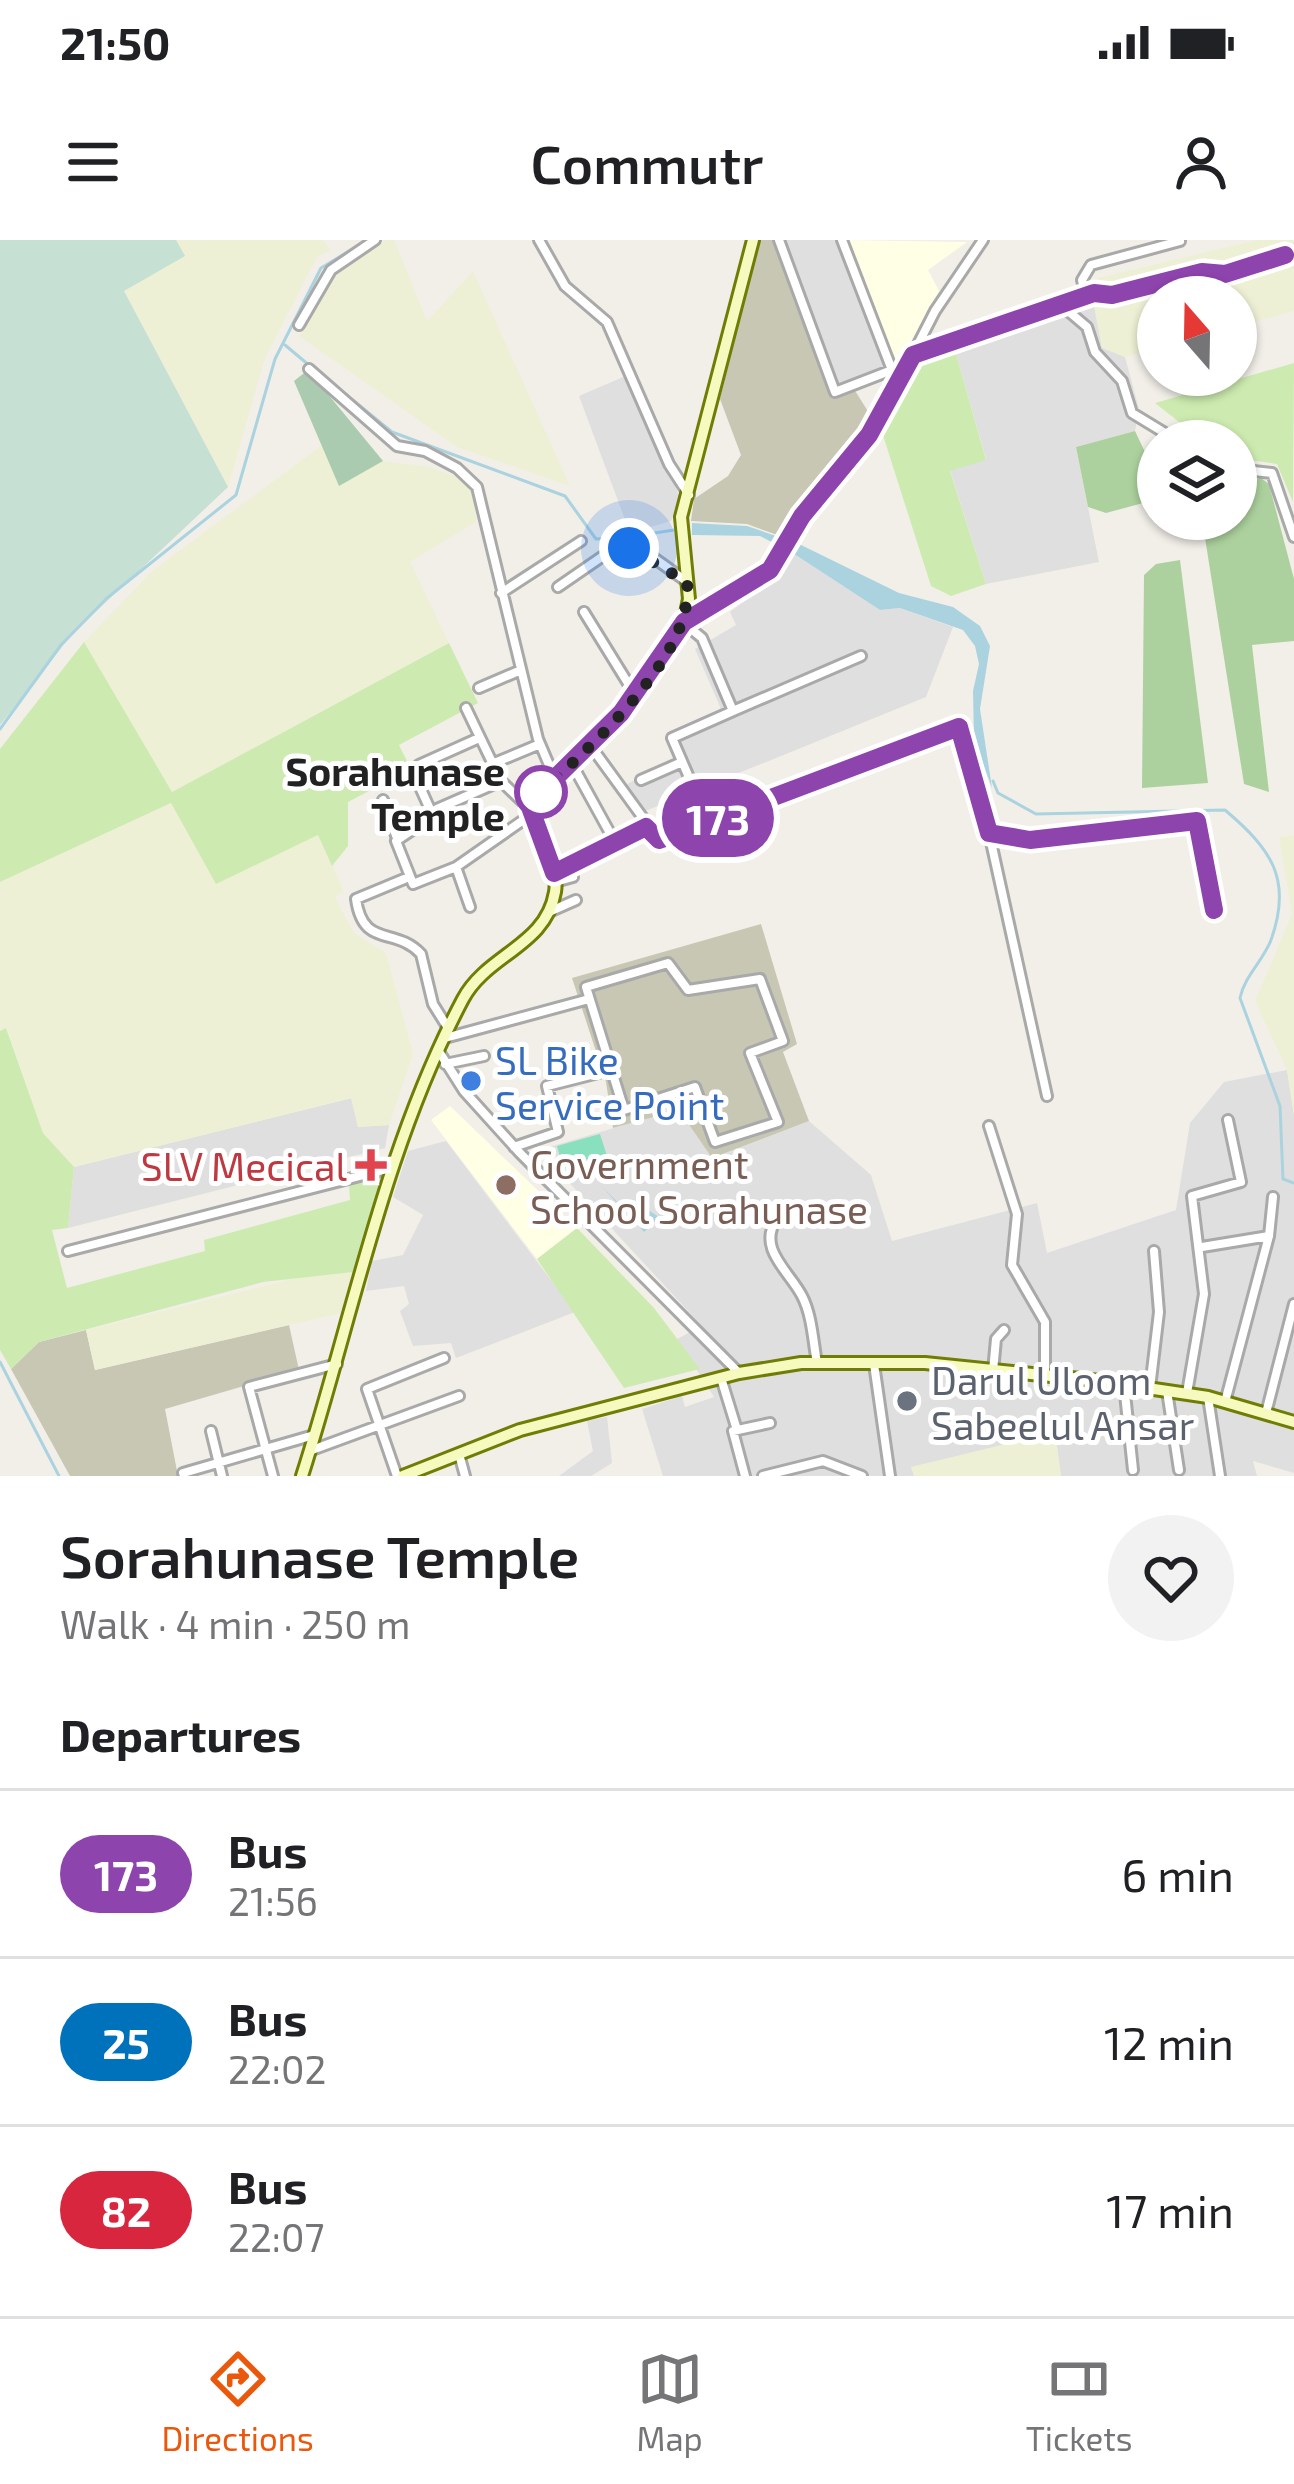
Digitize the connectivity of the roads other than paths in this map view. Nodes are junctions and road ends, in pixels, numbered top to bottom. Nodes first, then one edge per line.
1 (375, 240) edge
2 (539, 240) edge
3 (753, 240) edge
4 (779, 240) edge
5 (842, 240) edge
6 (983, 240) edge
7 (1180, 241) edge
8 (1285, 255) dead end
9 (1086, 296) junction
10 (1061, 304) junction
11 (299, 325) dead end
12 (913, 355) junction
13 (309, 369) dead end
14 (1144, 420) edge
15 (1257, 471) edge
16 (690, 496) junction
17 (1294, 537) edge
18 (625, 538) dead end
19 (581, 541) dead end
20 (638, 549) junction
21 (687, 582) junction
22 (558, 586) dead end
23 (501, 593) junction
24 (584, 612) dead end
25 (684, 622) junction
26 (861, 656) dead end
27 (521, 670) junction
28 (478, 688) dead end
29 (635, 694) junction
30 (466, 708) dead end
31 (733, 711) junction
32 (479, 739) junction
33 (540, 744) junction
34 (590, 746) junction
35 (682, 762) junction
36 (492, 764) junction
37 (572, 764) junction
38 (418, 765) dead end
39 (415, 776) dead end
40 (556, 778) junction
41 (641, 780) dead end
42 (501, 781) junction
43 (691, 782) dead end
44 (383, 800) dead end
45 (436, 809) dead end
46 (531, 812) junction
47 (646, 827) junction
48 (989, 833) junction
49 (397, 838) junction
50 (616, 844) junction
51 (456, 867) junction
52 (555, 877) junction
53 (572, 877) dead end
54 (409, 878) junction
55 (576, 900) dead end
56 (470, 907) dead end
57 (1214, 910) dead end
58 (549, 912) junction
59 (589, 999) junction
60 (443, 1038) junction
61 (484, 1056) dead end
62 (446, 1064) junction
63 (610, 1070) junction
64 (1047, 1096) dead end
65 (1228, 1120) dead end
66 (989, 1126) dead end
67 (514, 1147) junction
68 (393, 1168) junction
69 (1273, 1197) dead end
70 (806, 1210) dead end
71 (1269, 1236) junction
72 (1202, 1247) junction
73 (68, 1251) dead end
74 (1154, 1251) dead end
75 (1294, 1304) edge
76 (1004, 1330) dead end
77 (444, 1358) dead end
78 (817, 1363) junction
79 (337, 1364) junction
80 (874, 1364) junction
81 (993, 1371) junction
82 (739, 1373) junction
83 (1045, 1376) junction
84 (721, 1378) junction
85 (1124, 1384) junction
86 (1150, 1388) junction
87 (1167, 1391) junction
88 (1187, 1393) junction
89 (459, 1396) dead end
90 (1208, 1397) junction
91 (1225, 1402) junction
92 (1266, 1413) junction
93 (1294, 1422) edge
94 (770, 1423) dead end
95 (379, 1426) junction
96 (737, 1430) junction
97 (211, 1431) dead end
98 (315, 1434) junction
99 (267, 1448) junction
100 (310, 1450) junction
101 (459, 1454) junction
102 (219, 1463) junction
103 (1133, 1470) dead end
104 (1179, 1470) dead end
105 (183, 1473) dead end
106 (222, 1476) edge
107 (273, 1476) edge
108 (302, 1476) edge
109 (400, 1476) edge
110 (465, 1476) edge
111 (745, 1476) edge
112 (763, 1476) edge
113 (862, 1476) edge
114 (890, 1476) edge
115 (1220, 1476) edge

1 - 11 street
2 - 16 street
3 - 16 street
4 - 5 street
6 - 12 street
7 - 9 street
8 - 9 street
9 - 10 street
10 - 12 street
10 - 14 street
12 - 25 street
13 - 23 street
15 - 17 street
16 - 21 street
18 - 20 street
19 - 23 street
20 - 21 street
20 - 22 street
21 - 25 street
23 - 27 street
24 - 29 street
25 - 29 street
25 - 31 street
26 - 31 street
27 - 28 street
27 - 33 street
29 - 34 street
30 - 32 street
31 - 35 street
32 - 36 street
32 - 38 street
33 - 36 street
33 - 40 street
34 - 37 street
34 - 47 street
35 - 41 street
35 - 43 street
36 - 42 street
37 - 40 street
37 - 50 street
39 - 49 street
40 - 46 street
42 - 45 street
42 - 46 street
44 - 49 street
46 - 51 street
46 - 52 street
47 - 48 street
47 - 50 street
48 - 57 street
48 - 64 street
49 - 54 street
50 - 52 street
51 - 54 street
51 - 56 street
52 - 53 street
52 - 58 street
54 - 60 street
55 - 58 street
58 - 60 street
59 - 60 street
59 - 63 street
59 - 63 street
60 - 62 street
60 - 68 street
61 - 62 street
62 - 67 street
63 - 67 street
65 - 72 street
66 - 83 street
67 - 82 street
68 - 73 street
68 - 79 street
69 - 71 street
70 - 78 street
71 - 72 street
71 - 91 street
72 - 88 street
74 - 86 street
75 - 92 street
76 - 81 street
77 - 95 street
78 - 80 street
78 - 82 street
79 - 98 street
79 - 99 street
80 - 81 street
80 - 114 street
81 - 83 street
82 - 84 street
83 - 85 street
84 - 96 street
84 - 101 street
85 - 86 street
85 - 103 street
86 - 87 street
87 - 88 street
87 - 104 street
88 - 90 street
89 - 95 street
90 - 91 street
90 - 115 street
91 - 92 street
92 - 93 street
94 - 96 street
95 - 100 street
95 - 109 street
96 - 111 street
97 - 102 street
98 - 99 street
98 - 100 street
99 - 102 street
99 - 107 street
100 - 108 street
101 - 109 street
101 - 110 street
102 - 105 street
102 - 106 street
112 - 113 street

